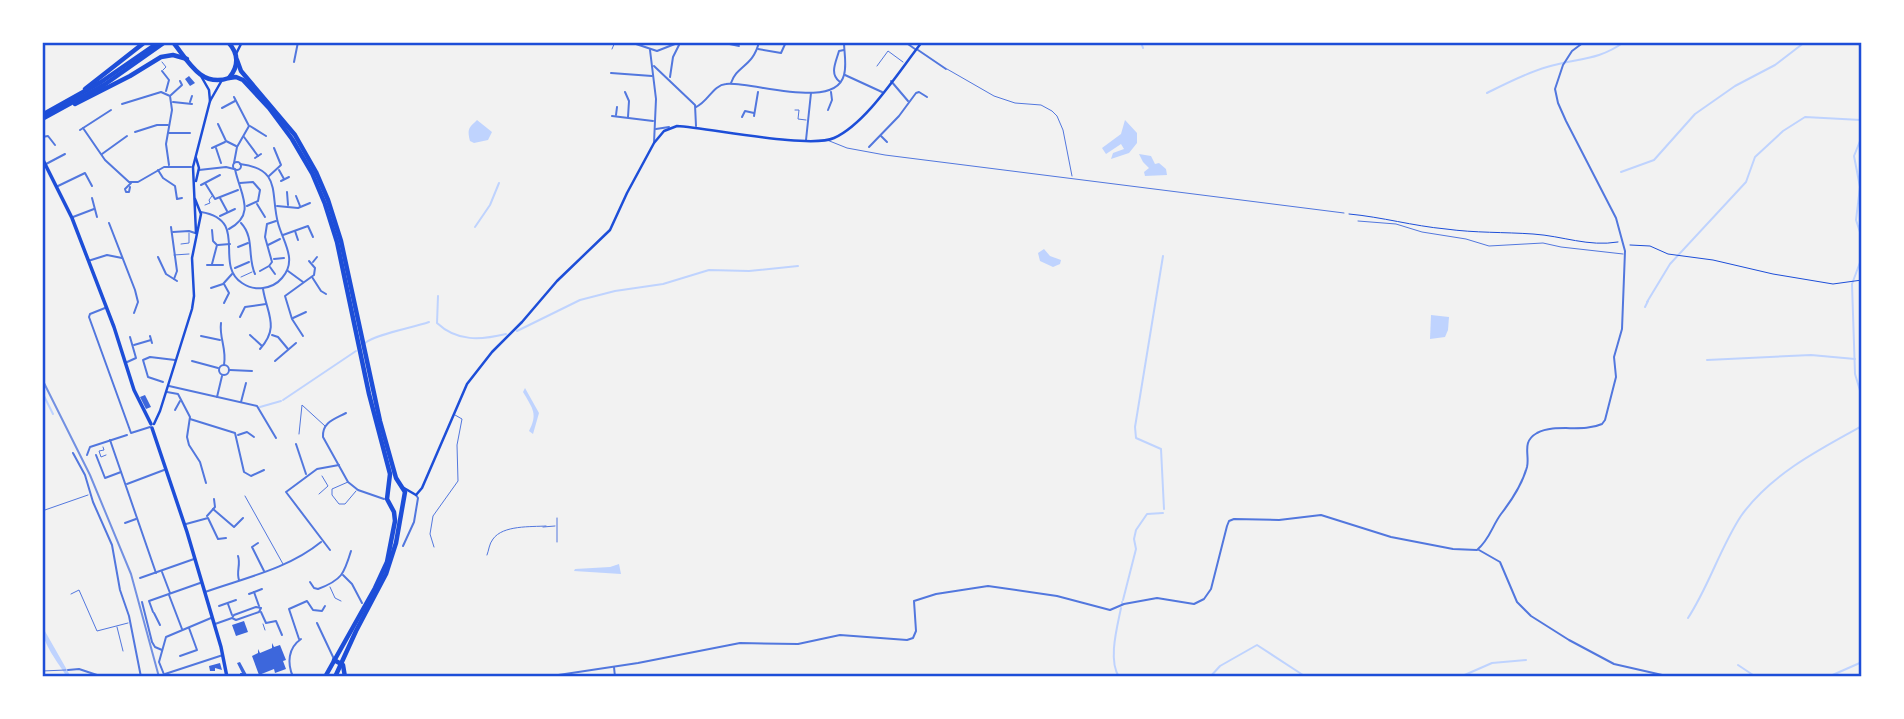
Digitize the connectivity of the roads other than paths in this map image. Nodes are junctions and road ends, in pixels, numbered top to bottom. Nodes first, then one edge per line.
1 (145, 42) edge
2 (159, 42) edge
3 (165, 42) edge
4 (173, 42) edge
5 (228, 42) edge
6 (242, 42) edge
7 (298, 42) edge
8 (615, 42) edge
9 (630, 42) edge
10 (680, 42) edge
11 (720, 42) edge
12 (760, 42) edge
13 (786, 42) edge
14 (844, 42) edge
15 (905, 42) edge
16 (922, 42) edge
17 (1584, 42) edge
18 (739, 46) dead end
19 (612, 49) dead end
20 (916, 49) junction
21 (650, 50) junction
22 (758, 50) junction
23 (844, 50) junction
24 (655, 51) junction
25 (236, 54) junction
26 (652, 58) junction
27 (187, 60) junction
28 (237, 60) junction
29 (162, 62) dead end
30 (294, 62) dead end
31 (905, 64) junction
32 (653, 65) junction
33 (877, 66) dead end
34 (946, 69) joint
35 (161, 72) joint
36 (611, 74) dead end
37 (844, 75) junction
38 (201, 76) junction
39 (653, 76) junction
40 (229, 78) junction
41 (671, 79) junction
42 (222, 80) junction
43 (180, 81) dead end
44 (891, 81) junction
45 (841, 82) junction
46 (731, 84) junction
47 (753, 87) junction
48 (179, 89) junction
49 (764, 89) junction
50 (830, 91) junction
51 (165, 92) junction
52 (625, 92) dead end
53 (758, 92) junction
54 (812, 92) junction
55 (882, 92) junction
56 (183, 93) dead end
57 (170, 96) junction
58 (192, 96) dead end
59 (927, 97) dead end
60 (210, 101) junction
61 (67, 102) junction
62 (172, 102) junction
63 (910, 102) junction
64 (122, 104) dead end
65 (617, 107) dead end
66 (696, 107) junction
67 (222, 108) dead end
68 (111, 110) dead end
69 (795, 110) dead end
70 (828, 110) dead end
71 (58, 111) junction
72 (42, 117) edge
73 (743, 117) dead end
74 (627, 118) junction
75 (808, 120) junction
76 (654, 121) junction
77 (218, 124) dead end
78 (169, 125) junction
79 (249, 126) junction
80 (669, 127) junction
81 (696, 127) junction
82 (654, 128) junction
83 (135, 132) dead end
84 (167, 132) junction
85 (190, 133) dead end
86 (880, 135) junction
87 (127, 136) dead end
88 (266, 136) dead end
89 (42, 137) edge
90 (243, 137) junction
91 (827, 140) junction
92 (226, 141) junction
93 (806, 141) junction
94 (887, 142) dead end
95 (654, 143) junction
96 (55, 145) dead end
97 (237, 147) junction
98 (869, 147) dead end
99 (274, 148) dead end
100 (65, 153) dead end
101 (101, 154) junction
102 (236, 155) junction
103 (42, 158) edge
104 (255, 159) dead end
105 (221, 163) dead end
106 (234, 163) junction
107 (239, 163) junction
108 (45, 164) junction
109 (169, 166) junction
110 (248, 166) junction
111 (226, 167) junction
112 (196, 168) junction
113 (158, 169) junction
114 (234, 169) junction
115 (239, 169) junction
116 (278, 169) junction
117 (220, 175) dead end
118 (237, 177) junction
119 (268, 177) junction
120 (289, 177) dead end
121 (1073, 178) junction
122 (240, 183) dead end
123 (57, 186) junction
124 (92, 186) dead end
125 (239, 190) junction
126 (287, 192) dead end
127 (212, 196) junction
128 (296, 196) dead end
129 (92, 198) dead end
130 (182, 198) dead end
131 (219, 198) junction
132 (256, 203) junction
133 (310, 203) dead end
134 (205, 205) dead end
135 (246, 206) junction
136 (276, 206) junction
137 (288, 206) junction
138 (301, 207) junction
139 (94, 209) junction
140 (235, 209) dead end
141 (227, 212) junction
142 (1344, 213) road end
143 (199, 214) junction
144 (220, 216) dead end
145 (97, 217) dead end
146 (265, 217) dead end
147 (72, 218) junction
148 (277, 221) junction
149 (1358, 221) dead end
150 (240, 222) junction
151 (109, 223) dead end
152 (170, 227) dead end
153 (212, 230) dead end
154 (228, 230) junction
155 (295, 230) junction
156 (190, 231) junction
157 (195, 231) junction
158 (171, 233) junction
159 (281, 237) junction
160 (313, 237) dead end
161 (298, 240) dead end
162 (249, 243) junction
163 (181, 244) dead end
164 (231, 244) junction
165 (216, 245) junction
166 (267, 245) junction
167 (238, 247) dead end
168 (189, 254) dead end
169 (1626, 254) junction
170 (174, 255) junction
171 (158, 257) dead end
172 (317, 257) dead end
173 (122, 258) junction
174 (284, 258) dead end
175 (272, 259) junction
176 (88, 261) junction
177 (250, 262) junction
178 (212, 264) junction
179 (207, 265) dead end
180 (223, 265) dead end
181 (269, 266) junction
182 (235, 268) dead end
183 (260, 271) dead end
184 (287, 271) junction
185 (255, 273) joint
186 (233, 274) junction
187 (275, 274) dead end
188 (241, 277) dead end
189 (312, 277) junction
190 (304, 283) junction
191 (223, 284) junction
192 (211, 288) dead end
193 (263, 288) junction
194 (326, 294) dead end
195 (247, 301) dead end
196 (224, 303) dead end
197 (267, 304) junction
198 (248, 306) junction
199 (106, 308) junction
200 (306, 312) dead end
201 (134, 313) dead end
202 (240, 315) dead end
203 (292, 319) junction
204 (220, 323) dead end
205 (250, 335) dead end
206 (271, 335) junction
207 (201, 336) dead end
208 (303, 336) dead end
209 (130, 337) dead end
210 (151, 340) dead end
211 (221, 340) junction
212 (296, 343) dead end
213 (133, 345) junction
214 (288, 349) junction
215 (176, 361) junction
216 (192, 361) dead end
217 (275, 361) dead end
218 (125, 363) junction
219 (224, 365) junction
220 (219, 369) junction
221 (229, 370) junction
222 (252, 372) dead end
223 (222, 375) junction
224 (163, 382) dead end
225 (246, 383) dead end
226 (168, 386) junction
227 (166, 392) junction
228 (217, 397) junction
229 (181, 401) junction
230 (241, 403) junction
231 (176, 410) dead end
232 (346, 413) dead end
233 (453, 414) junction
234 (190, 419) junction
235 (152, 426) junction
236 (325, 426) junction
237 (299, 434) dead end
238 (127, 435) dead end
239 (237, 436) junction
240 (254, 437) dead end
241 (276, 438) dead end
242 (110, 440) junction
243 (296, 444) dead end
244 (102, 445) junction
245 (73, 453) dead end
246 (87, 455) dead end
247 (96, 455) dead end
248 (106, 455) dead end
249 (339, 465) junction
250 (166, 470) junction
251 (264, 470) dead end
252 (121, 472) junction
253 (307, 475) junction
254 (322, 476) dead end
255 (348, 482) junction
256 (206, 483) dead end
257 (126, 484) junction
258 (328, 486) junction
259 (402, 486) junction
260 (332, 489) junction
261 (358, 489) junction
262 (388, 489) junction
263 (90, 494) junction
264 (319, 494) dead end
265 (415, 494) junction
266 (245, 496) dead end
267 (380, 496) junction
268 (214, 499) dead end
269 (406, 499) junction
270 (390, 503) junction
271 (402, 505) junction
272 (213, 509) junction
273 (42, 511) edge
274 (207, 517) junction
275 (243, 518) dead end
276 (557, 518) dead end
277 (137, 519) junction
278 (125, 523) dead end
279 (185, 524) junction
280 (557, 526) junction
281 (226, 538) dead end
282 (323, 541) junction
283 (558, 542) dead end
284 (258, 543) dead end
285 (404, 544) dead end
286 (434, 547) dead end
287 (1479, 549) junction
288 (330, 550) dead end
289 (351, 551) dead end
290 (238, 555) dead end
291 (487, 555) dead end
292 (195, 559) junction
293 (342, 559) dead end
294 (348, 562) junction
295 (283, 564) junction
296 (162, 571) junction
297 (264, 572) junction
298 (156, 573) junction
299 (343, 575) junction
300 (140, 578) dead end
301 (239, 581) junction
302 (201, 582) junction
303 (310, 582) dead end
304 (329, 585) junction
305 (262, 589) dead end
306 (204, 592) junction
307 (254, 592) junction
308 (170, 593) junction
309 (71, 594) dead end
310 (249, 594) dead end
311 (236, 600) dead end
312 (341, 601) dead end
313 (142, 602) dead end
314 (227, 603) junction
315 (364, 605) junction
316 (219, 606) dead end
317 (325, 606) dead end
318 (259, 607) junction
319 (261, 611) junction
320 (233, 617) junction
321 (212, 618) junction
322 (130, 623) junction
323 (317, 623) dead end
324 (214, 624) junction
325 (265, 624) junction
326 (116, 625) junction
327 (160, 625) dead end
328 (189, 627) junction
329 (183, 629) junction
330 (285, 629) dead end
331 (265, 630) dead end
332 (280, 631) junction
333 (282, 635) dead end
334 (163, 650) junction
335 (123, 651) dead end
336 (223, 655) junction
337 (180, 656) dead end
338 (334, 660) junction
339 (343, 665) junction
340 (613, 666) junction
341 (68, 670) joint
342 (42, 671) edge
343 (164, 676) edge
344 (103, 677) edge
345 (141, 677) edge
346 (227, 677) edge
347 (293, 677) edge
348 (325, 677) edge
349 (335, 677) edge
350 (345, 677) edge
351 (545, 677) edge
352 (615, 677) edge
353 (1671, 677) edge

1 - 61 highway
2 - 61 highway
3 - 71 highway
4 - 27 highway
5 - 25 highway
6 - 25 main road
7 - 30 street
8 - 19 lane
9 - 21 street
10 - 24 street
10 - 41 street
11 - 18 street
12 - 22 street
13 - 22 street
14 - 23 street
15 - 20 street
16 - 20 main road
17 - 169 street
20 - 31 main road
20 - 34 street
21 - 24 street
21 - 26 street
22 - 46 street
23 - 37 street
23 - 45 street
24 - 26 street
25 - 28 highway
26 - 32 street
27 - 38 highway
27 - 71 highway
28 - 40 highway
28 - 259 highway
29 - 35 lane
31 - 33 lane
31 - 44 main road
32 - 39 street
32 - 41 street
34 - 121 lane
35 - 51 street
36 - 39 street
37 - 45 street
37 - 55 street
38 - 42 highway
38 - 60 main road
39 - 76 street
40 - 42 highway
40 - 262 highway
41 - 66 street
42 - 60 main road
43 - 48 street
44 - 55 main road
44 - 63 street
45 - 50 street
46 - 47 street
46 - 66 street
47 - 49 street
47 - 53 street
48 - 56 street
48 - 57 street
49 - 53 street
49 - 54 street
50 - 54 street
50 - 70 street
51 - 57 street
51 - 64 street
52 - 74 street
53 - 73 street
54 - 75 street
55 - 91 main road
57 - 62 street
58 - 62 street
59 - 63 street
60 - 112 main road
61 - 72 highway
62 - 78 street
63 - 86 street
65 - 74 street
66 - 81 street
67 - 79 street
68 - 101 street
69 - 75 lane
71 - 72 highway
74 - 76 street
75 - 93 street
76 - 82 street
77 - 92 street
78 - 83 street
78 - 84 street
79 - 88 street
79 - 90 street
80 - 81 main road
80 - 82 street
80 - 95 main road
81 - 93 main road
82 - 95 street
84 - 85 street
84 - 109 street
86 - 94 street
86 - 98 street
87 - 101 street
89 - 96 street
90 - 97 street
90 - 104 street
91 - 93 main road
91 - 121 lane
92 - 97 street
92 - 105 street
95 - 233 main road
97 - 102 street
99 - 116 street
100 - 108 street
101 - 113 street
102 - 106 street
102 - 107 street
103 - 108 main road
106 - 107 street
106 - 111 street
106 - 114 street
107 - 110 street
107 - 115 street
108 - 123 main road
109 - 112 street
109 - 113 street
110 - 115 street
110 - 119 street
111 - 112 street
111 - 114 street
112 - 143 main road
113 - 130 street
114 - 115 street
114 - 118 street
115 - 118 street
116 - 119 street
116 - 120 street
117 - 127 street
118 - 125 street
119 - 136 street
121 - 142 lane
122 - 132 street
123 - 124 street
123 - 147 main road
125 - 131 street
125 - 135 street
126 - 137 street
127 - 131 street
127 - 134 lane
128 - 138 street
129 - 139 street
131 - 141 street
132 - 135 street
132 - 146 street
133 - 138 street
135 - 150 street
136 - 137 street
136 - 148 street
137 - 138 street
139 - 145 street
139 - 147 street
140 - 141 street
141 - 144 street
143 - 154 street
143 - 157 main road
147 - 176 main road
148 - 159 street
148 - 166 street
149 - 169 lane
150 - 154 street
150 - 162 street
151 - 173 street
152 - 158 street
153 - 165 street
154 - 164 street
155 - 159 street
155 - 160 street
155 - 161 street
156 - 157 street
156 - 158 street
156 - 163 lane
157 - 215 main road
158 - 170 street
159 - 166 street
159 - 184 street
162 - 167 street
162 - 177 street
164 - 165 street
164 - 186 street
165 - 178 street
166 - 175 street
168 - 170 lane
169 - 287 street
170 - 171 street
172 - 189 street
173 - 176 street
173 - 201 street
174 - 175 street
175 - 181 street
176 - 199 main road
177 - 182 street
177 - 185 street
178 - 179 street
178 - 180 street
181 - 183 street
181 - 187 street
184 - 190 street
184 - 193 street
185 - 188 lane
186 - 191 street
186 - 193 street
189 - 190 street
189 - 194 street
190 - 203 street
191 - 192 street
191 - 196 street
193 - 197 street
195 - 198 street
197 - 198 street
197 - 206 street
198 - 202 street
199 - 218 main road
199 - 235 street
200 - 203 street
203 - 208 street
204 - 211 street
205 - 206 street
206 - 214 street
207 - 211 street
209 - 213 street
210 - 213 street
211 - 219 street
212 - 214 street
213 - 218 street
214 - 217 street
215 - 224 street
215 - 226 main road
216 - 220 street
218 - 235 main road
219 - 220 street
219 - 221 street
220 - 223 street
221 - 222 street
221 - 223 street
223 - 228 street
225 - 230 street
226 - 227 main road
226 - 228 street
227 - 229 street
227 - 235 main road
228 - 230 street
229 - 231 street
229 - 234 street
230 - 241 street
232 - 236 street
233 - 265 main road
233 - 286 lane
234 - 239 street
234 - 256 street
235 - 250 main road
236 - 237 lane
236 - 249 street
238 - 242 street
239 - 240 street
239 - 251 street
242 - 244 street
242 - 252 street
243 - 253 street
244 - 246 street
244 - 248 lane
245 - 263 street
247 - 252 street
249 - 253 street
249 - 255 street
250 - 257 street
250 - 279 main road
252 - 257 street
253 - 282 street
254 - 258 lane
255 - 260 lane
255 - 261 street
257 - 277 street
258 - 260 lane
258 - 264 lane
259 - 262 highway
259 - 265 main road
259 - 269 highway
260 - 261 lane
261 - 267 street
262 - 267 street
262 - 270 highway
263 - 273 lane
263 - 322 street
265 - 269 main road
265 - 285 street
266 - 295 lane
267 - 270 street
268 - 272 street
269 - 271 highway
270 - 271 highway
270 - 315 highway
271 - 339 highway
272 - 274 street
272 - 275 street
274 - 279 street
274 - 281 street
276 - 280 lane
277 - 278 street
277 - 298 street
279 - 292 main road
280 - 283 lane
280 - 291 lane
282 - 288 street
282 - 295 street
284 - 297 street
287 - 340 street
287 - 353 street
289 - 294 street
290 - 301 street
292 - 296 street
292 - 302 main road
293 - 294 street
294 - 299 street
295 - 297 street
296 - 298 street
296 - 308 street
297 - 301 street
298 - 300 street
299 - 304 street
299 - 315 street
301 - 306 street
302 - 306 main road
302 - 308 street
303 - 304 street
304 - 312 lane
305 - 307 street
306 - 321 main road
307 - 310 street
307 - 318 street
308 - 327 street
308 - 329 street
309 - 326 lane
311 - 314 street
313 - 334 street
314 - 316 street
314 - 320 street
315 - 338 highway
317 - 347 street
318 - 319 street
318 - 320 street
319 - 320 street
319 - 325 street
320 - 324 street
321 - 324 main road
321 - 328 street
322 - 326 lane
322 - 345 street
323 - 338 street
324 - 336 main road
325 - 331 lane
325 - 332 street
326 - 335 lane
328 - 329 street
328 - 337 street
329 - 334 street
330 - 332 street
332 - 333 street
334 - 343 street
336 - 343 street
336 - 346 main road
338 - 339 highway
338 - 348 highway
339 - 349 highway
339 - 350 highway
340 - 351 street
340 - 352 street
341 - 342 lane
341 - 344 street

